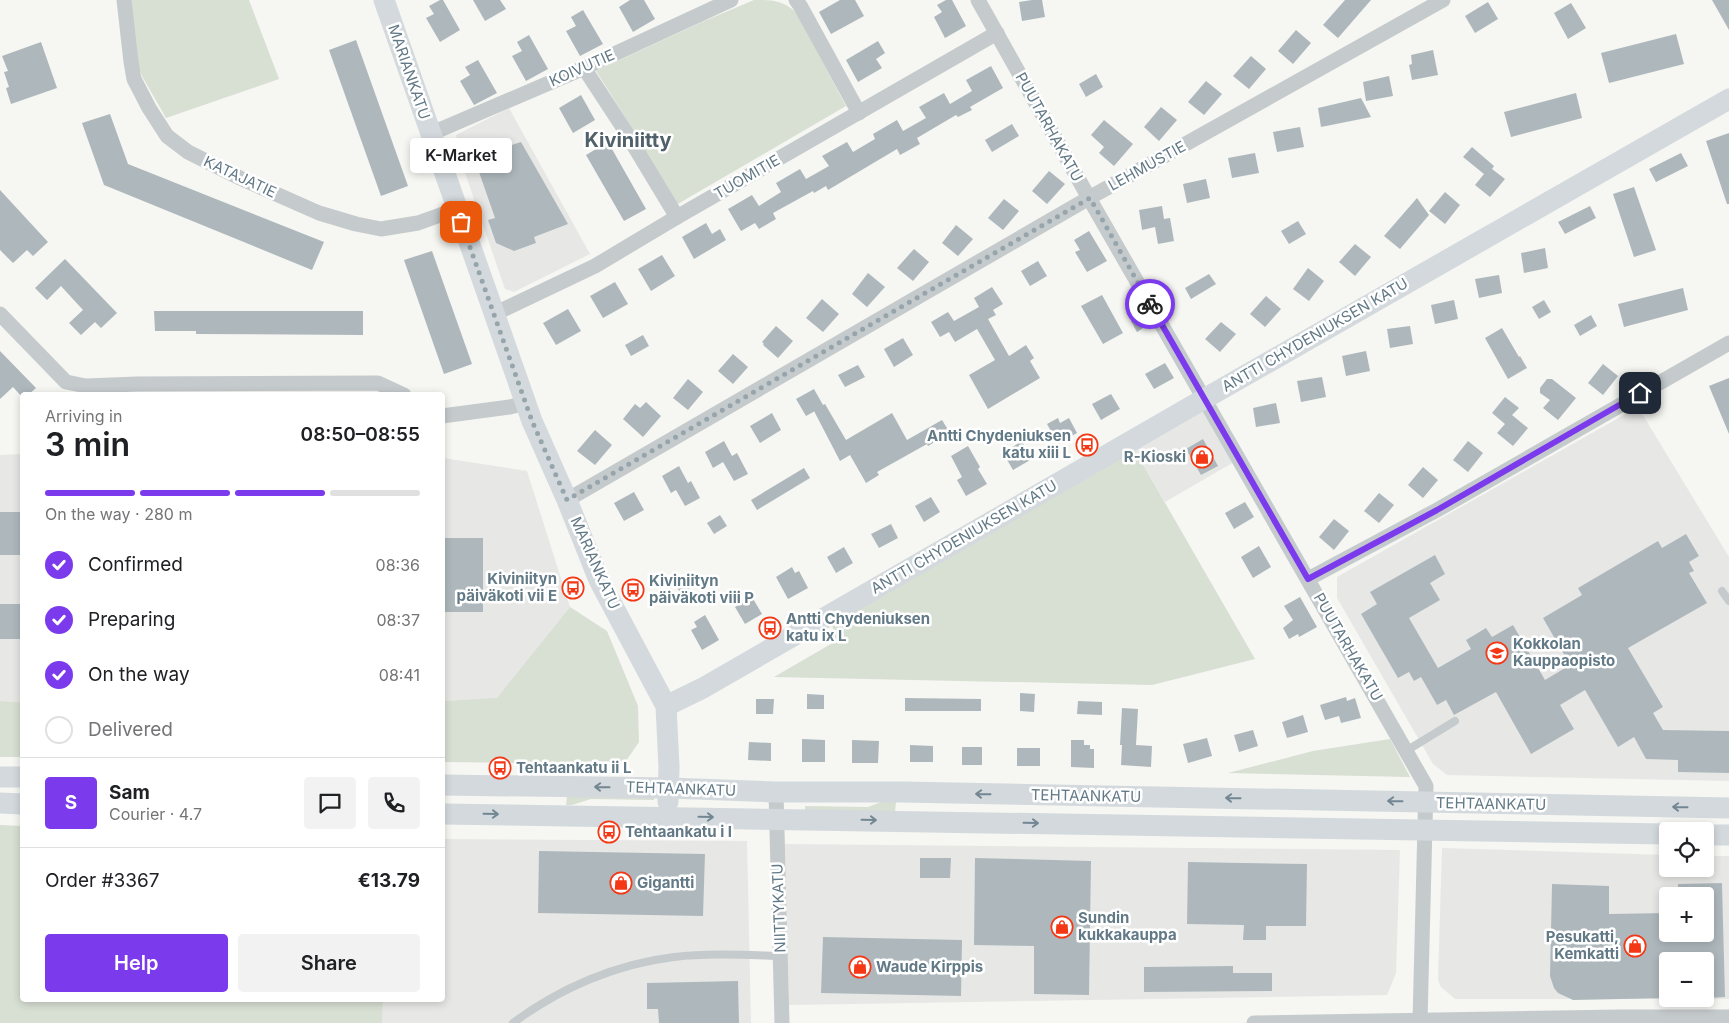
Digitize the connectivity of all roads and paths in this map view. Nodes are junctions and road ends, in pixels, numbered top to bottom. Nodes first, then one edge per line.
1 (124, 0) edge
2 (384, 0) edge
3 (732, 0) edge
4 (796, 0) edge
5 (978, 0) edge
6 (1442, 0) edge
7 (997, 33) junction
8 (584, 68) junction
9 (1729, 99) edge
10 (858, 113) junction
11 (430, 134) junction
12 (1090, 198) junction
13 (456, 209) junction
14 (677, 217) junction
15 (0, 314) edge
16 (494, 314) junction
17 (1729, 343) edge
18 (87, 390) edge
19 (398, 392) edge
20 (1205, 398) junction
21 (525, 403) junction
22 (445, 416) edge
23 (567, 500) junction
24 (1308, 579) junction
25 (1722, 591) dead end
26 (1729, 602) edge
27 (666, 706) junction
28 (1455, 721) dead end
29 (1406, 750) junction
30 (0, 777) edge
31 (20, 777) edge
32 (445, 785) edge
33 (669, 788) junction
34 (776, 792) junction
35 (1426, 802) junction
36 (0, 804) edge
37 (20, 804) edge
38 (1729, 808) edge
39 (445, 814) edge
40 (668, 816) junction
41 (776, 819) junction
42 (1425, 830) junction
43 (1659, 834) edge
44 (1714, 835) edge
45 (1729, 835) edge
46 (780, 956) junction
47 (1729, 1017) edge
48 (1420, 1021) junction
49 (1526, 1021) edge
50 (514, 1023) edge
51 (782, 1023) edge
52 (1254, 1023) edge

1 - 13 street, KATAJATIE
2 - 11 main road, MARIANKATU
3 - 8 street, KOIVUTIE
4 - 10 street
5 - 7 street, PUUTARHAKATU
6 - 12 street, LEHMUSTIE
7 - 10 street, TUOMITIE
7 - 12 street, PUUTARHAKATU
8 - 11 street, KOIVUTIE
8 - 14 street
9 - 20 main road, ANTTI CHYDENIUKSEN KATU
10 - 14 street, TUOMITIE
11 - 13 main road, MARIANKATU
12 - 20 street, PUUTARHAKATU
12 - 23 street, LEHMUSTIE
13 - 16 main road, MARIANKATU
14 - 16 street, TUOMITIE
15 - 18 street
16 - 21 main road, MARIANKATU
17 - 24 street
18 - 19 street
20 - 24 street, PUUTARHAKATU
20 - 27 main road, ANTTI CHYDENIUKSEN KATU
21 - 22 street
21 - 23 main road, MARIANKATU
23 - 27 main road, MARIANKATU
24 - 29 street, PUUTARHAKATU
25 - 26 lane
27 - 33 main road, MARIANKATU
28 - 29 lane
29 - 35 street, PUUTARHAKATU
30 - 31 main road
33 -> 32 main road, TEHTAANKATU
33 - 34 main road, TEHTAANKATU
33 - 40 main road, MARIANKATU
35 -> 34 main road, TEHTAANKATU
34 - 41 street, NIITTYKATU
38 -> 35 main road, TEHTAANKATU
35 - 42 street, PUUTARHAKATU
36 - 37 main road
39 -> 40 main road, TEHTAANKATU
40 -> 41 main road, TEHTAANKATU
41 -> 42 main road, TEHTAANKATU
41 - 46 street, NIITTYKATU
42 - 43 main road, TEHTAANKATU
42 - 48 street, PUUTARHAKATU
44 - 45 main road
46 - 50 lane
46 - 51 street, NIITTYKATU
47 - 49 street
48 - 49 street
48 - 52 street

